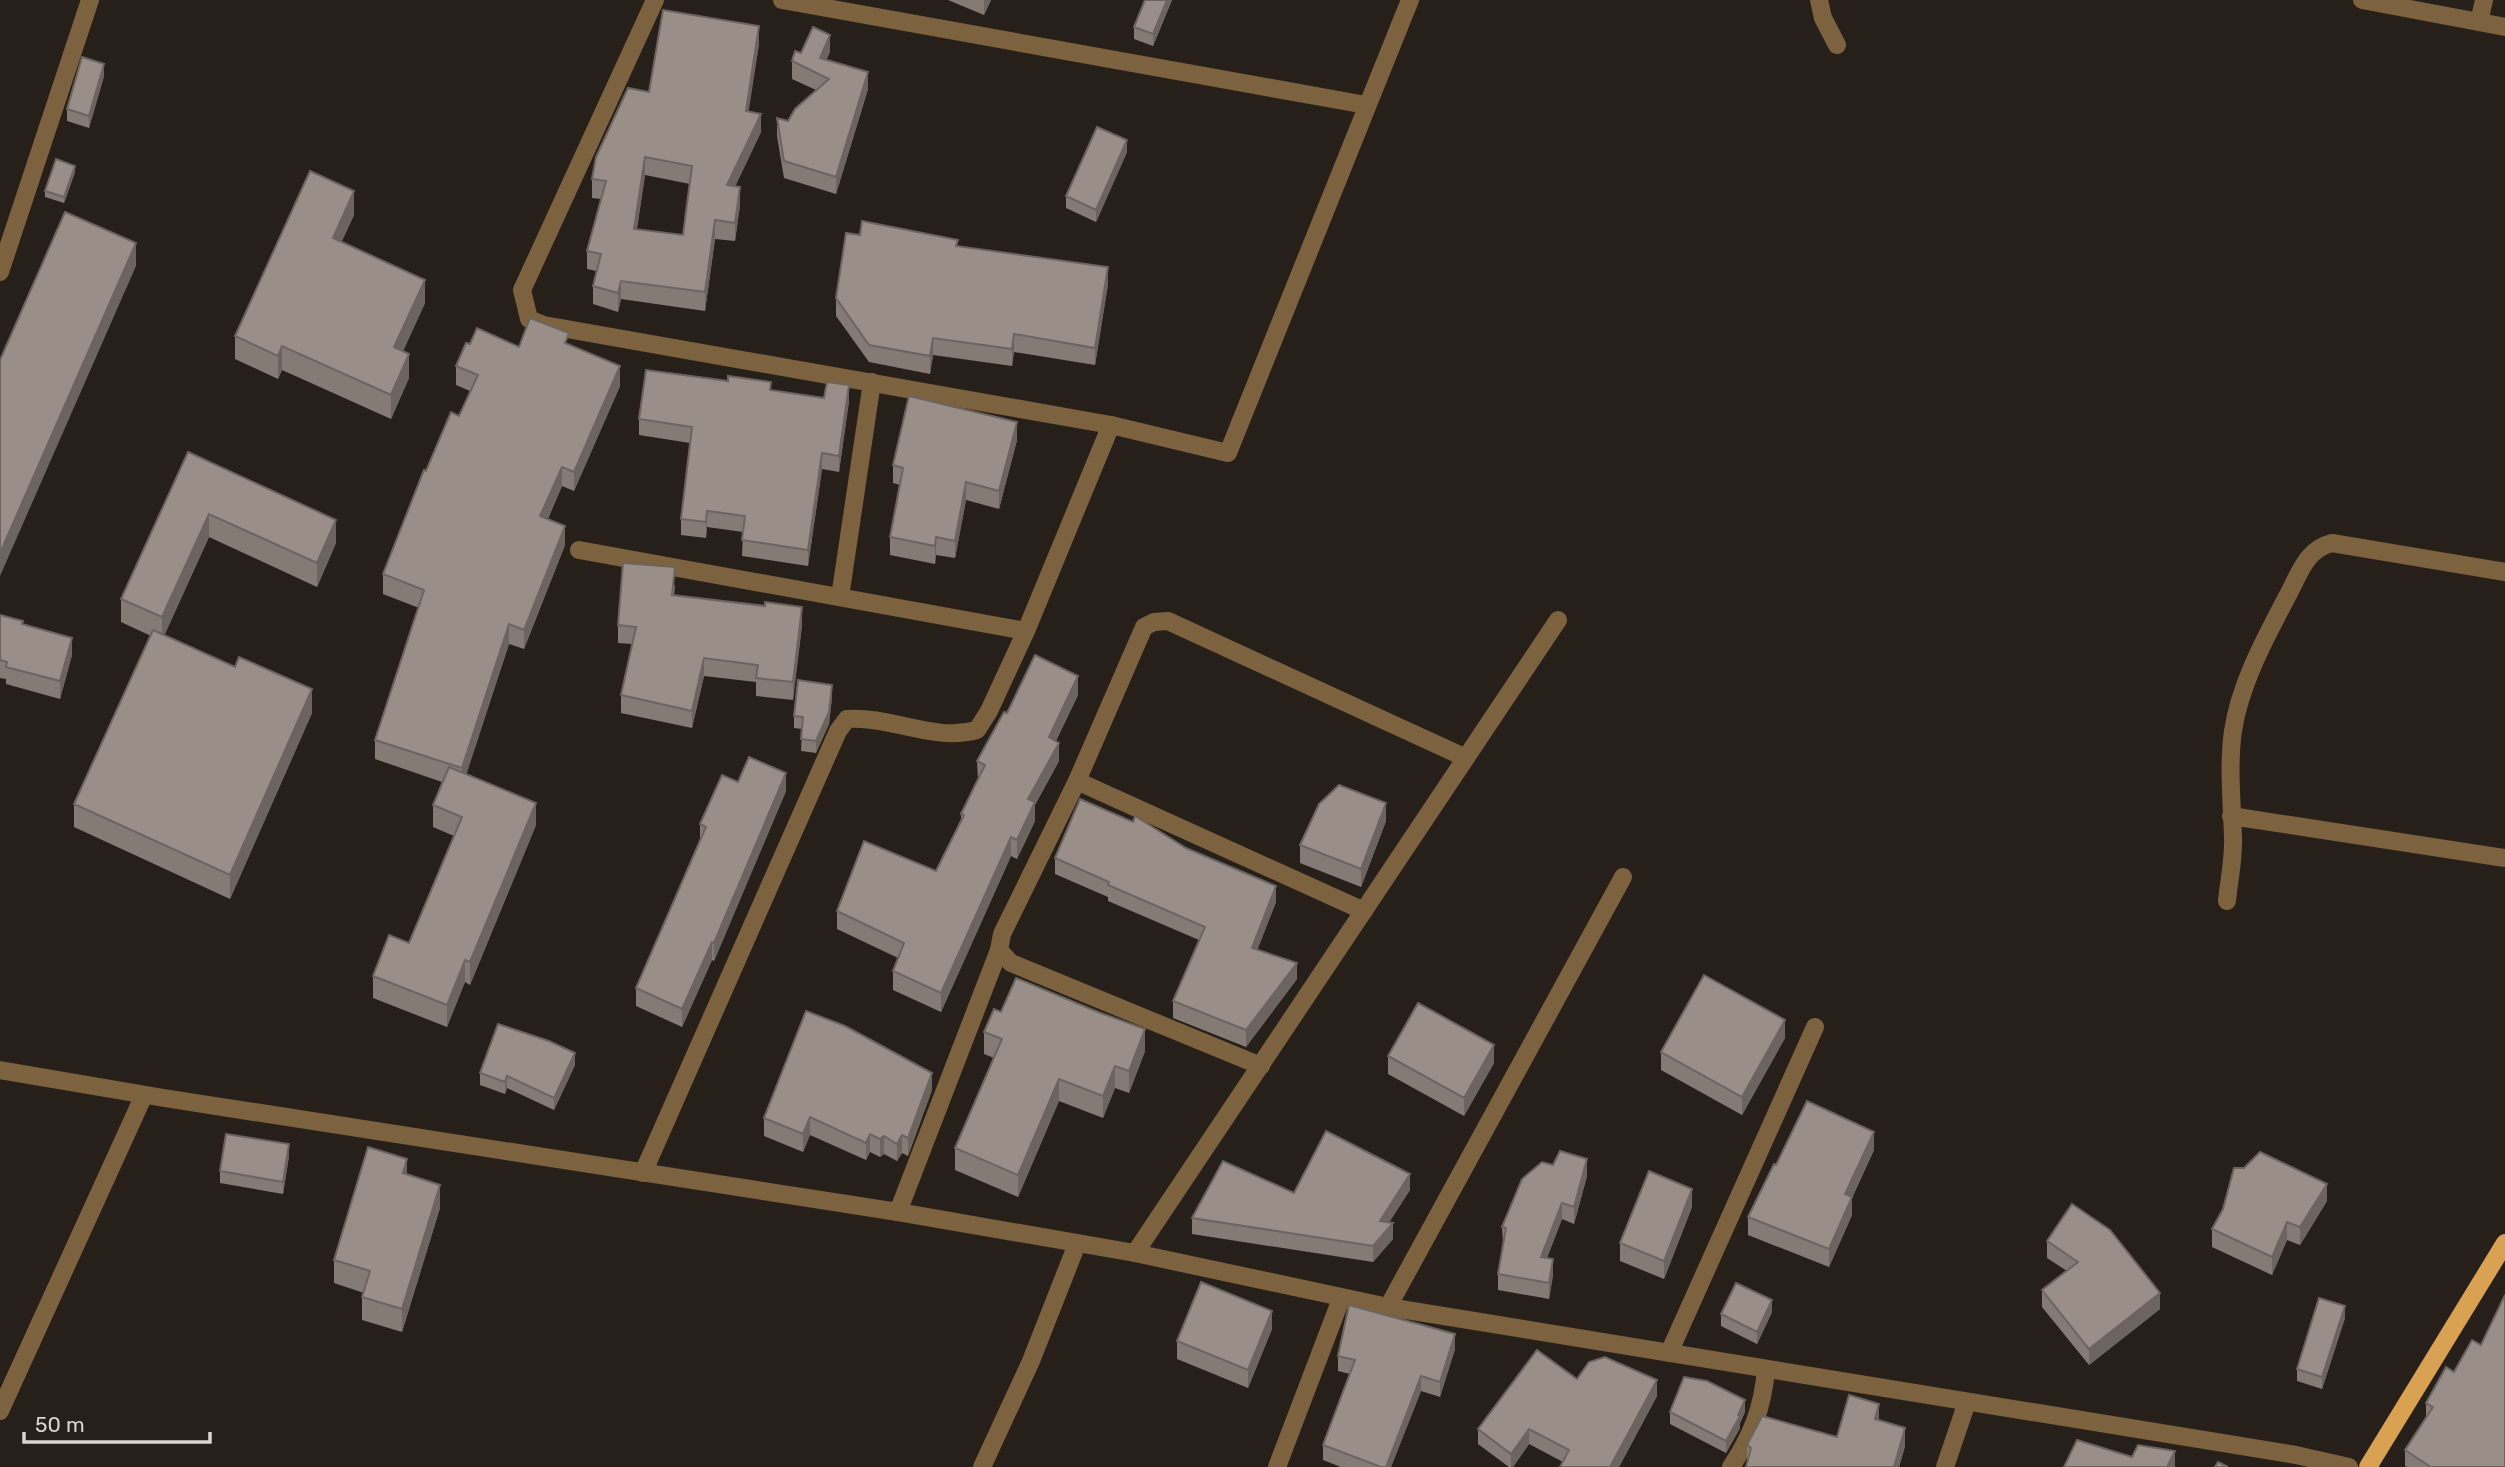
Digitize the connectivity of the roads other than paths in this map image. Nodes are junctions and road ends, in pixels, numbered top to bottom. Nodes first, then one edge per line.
1 (90, 0) edge
2 (655, 0) edge
3 (782, 0) edge
4 (1410, 0) edge
5 (1819, 0) edge
6 (2484, 0) edge
7 (2368, 1) edge
8 (2479, 22) junction
9 (2505, 27) edge
10 (1836, 45) dead end
11 (1366, 105) junction
12 (0, 272) edge
13 (872, 382) junction
14 (1111, 425) junction
15 (579, 550) dead end
16 (2505, 572) edge
17 (840, 597) junction
18 (1558, 620) dead end
19 (1026, 631) junction
20 (1466, 758) junction
21 (1077, 781) junction
22 (2231, 816) junction
23 (2505, 858) edge
24 (1623, 877) dead end
25 (2227, 901) dead end
26 (1364, 911) junction
27 (999, 950) junction
28 (1815, 1027) dead end
29 (1261, 1066) junction
30 (0, 1070) edge
31 (144, 1095) junction
32 (643, 1173) junction
33 (898, 1212) junction
34 (1077, 1244) junction
35 (2503, 1249) edge
36 (1135, 1253) junction
37 (1341, 1299) junction
38 (1388, 1307) junction
39 (1669, 1353) junction
40 (1766, 1369) junction
41 (1967, 1402) junction
42 (0, 1411) edge
43 (982, 1467) edge
44 (1277, 1467) edge
45 (1731, 1467) edge
46 (1945, 1467) edge
47 (2349, 1467) edge
48 (2368, 1467) edge

1 - 12 street
2 - 13 street
3 - 11 street
4 - 11 street
5 - 10 street
6 - 8 street
7 - 8 street
8 - 9 street
11 - 14 street
13 - 14 street
13 - 17 street
14 - 19 street
15 - 17 street
16 - 22 street
17 - 19 street
18 - 20 street
19 - 32 street
20 - 21 street
20 - 26 street
21 - 26 street
21 - 27 street
22 - 23 street
22 - 25 street
24 - 38 street
26 - 29 street
27 - 29 street
27 - 33 street
28 - 39 street
29 - 36 street
30 - 31 street
31 - 32 street
31 - 42 street
32 - 33 street
33 - 34 street
34 - 36 street
34 - 43 street
35 - 48 main road
36 - 37 street
37 - 38 street
37 - 44 street
38 - 39 street
39 - 40 street
40 - 41 street
40 - 45 street
41 - 46 street
41 - 47 street

